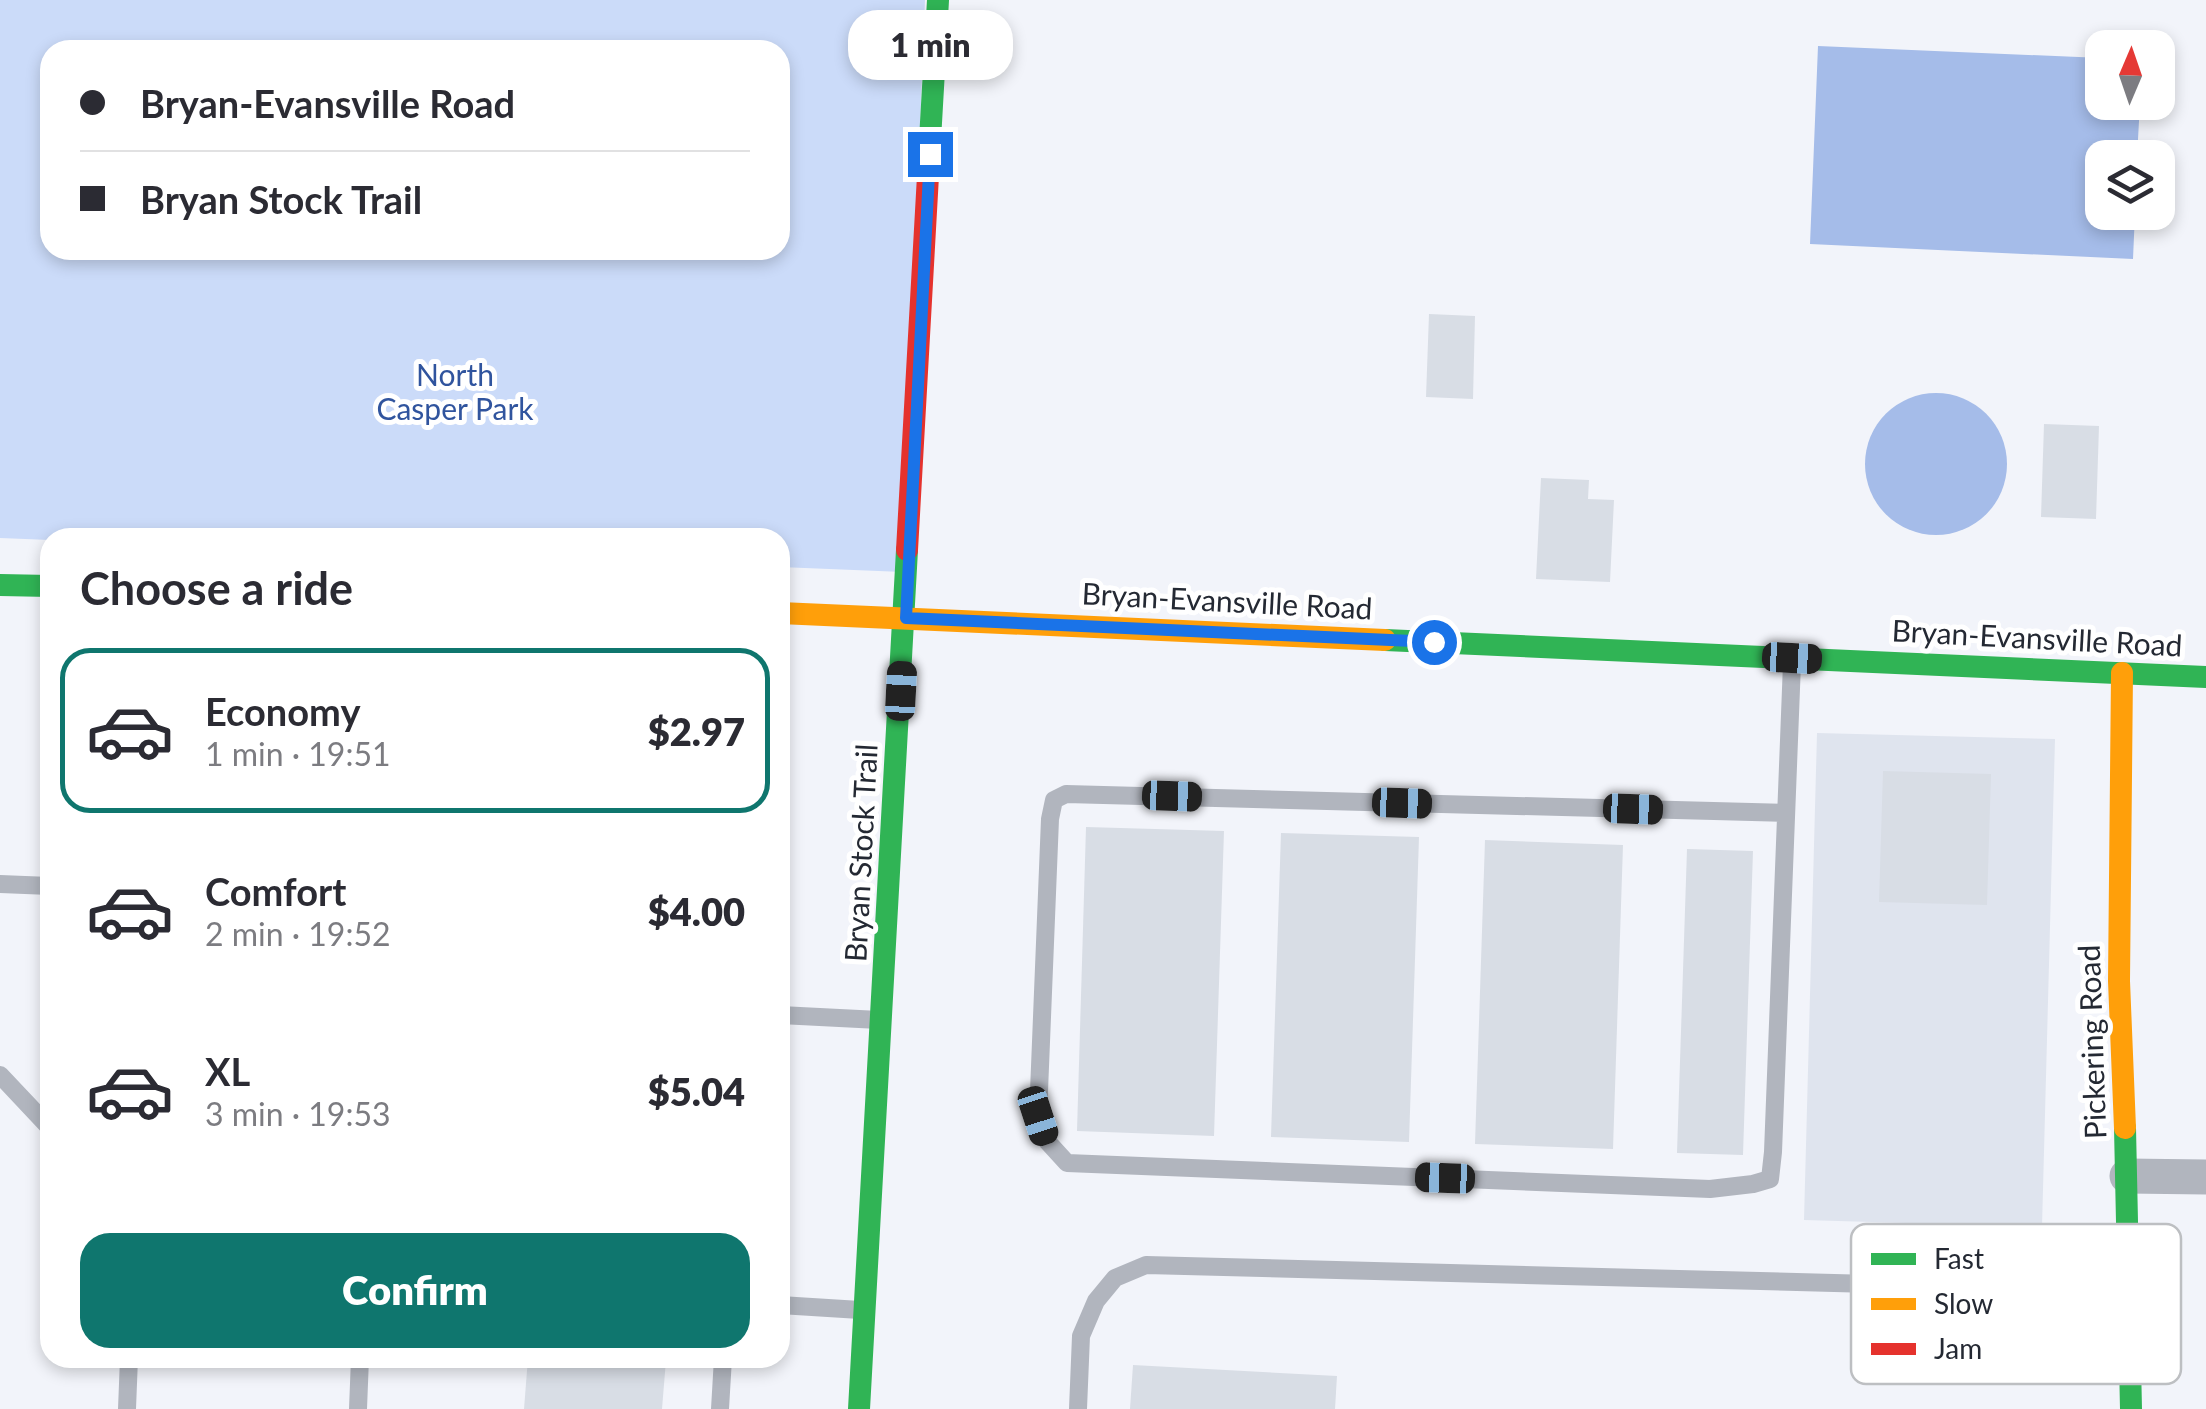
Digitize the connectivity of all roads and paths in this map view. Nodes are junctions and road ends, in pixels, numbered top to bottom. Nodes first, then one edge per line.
1 (938, 0) edge
2 (0, 584) edge
3 (40, 586) edge
4 (790, 613) edge
5 (906, 618) junction
6 (1792, 658) junction
7 (2122, 673) junction
8 (2206, 676) edge
9 (1786, 813) junction
10 (0, 884) edge
11 (40, 886) edge
12 (790, 1016) edge
13 (882, 1020) junction
14 (0, 1074) edge
15 (40, 1117) edge
16 (2127, 1176) junction
17 (2206, 1177) edge
18 (2128, 1224) edge
19 (1851, 1283) edge
20 (790, 1305) edge
21 (865, 1310) junction
22 (129, 1368) edge
23 (360, 1368) edge
24 (722, 1368) edge
25 (2131, 1384) edge
26 (127, 1409) edge
27 (358, 1409) edge
28 (720, 1409) edge
29 (859, 1409) edge
30 (1078, 1409) edge
31 (2131, 1409) edge

1 - 5 street, Bryan Stock Trail
2 - 3 street
4 - 5 street, Bryan-Evansville Road
5 - 6 street, Bryan-Evansville Road
5 - 13 street, Bryan Stock Trail
6 - 7 street, Bryan-Evansville Road
6 - 9 lane
7 - 8 street, Bryan-Evansville Road
7 - 16 street, Pickering Road
9 - 9 lane
10 - 11 lane
12 - 13 lane
13 - 21 street, Bryan Stock Trail
14 - 15 lane
16 - 17 street
16 - 18 street, Pickering Road
19 - 30 lane
20 - 21 lane
21 - 29 street, Bryan Stock Trail
22 - 26 lane
23 - 27 lane
24 - 28 lane
25 - 31 street, Pickering Road

